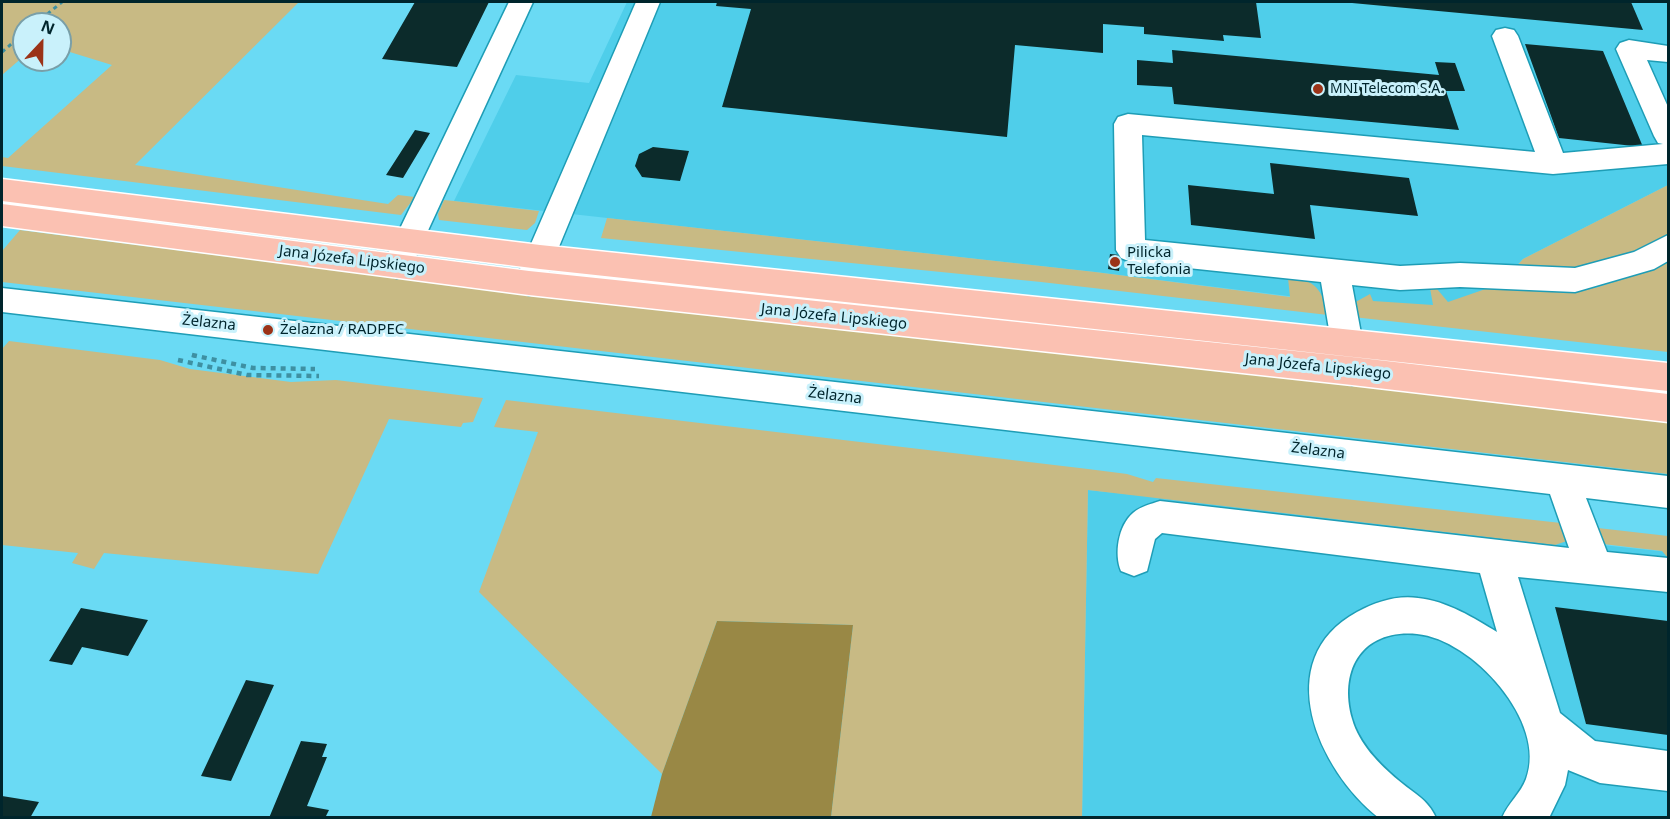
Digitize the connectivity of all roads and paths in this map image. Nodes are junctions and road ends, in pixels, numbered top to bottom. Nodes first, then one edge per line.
1 (62, 2) edge
2 (521, 2) edge
3 (648, 2) edge
4 (50, 12) edge
5 (1505, 36) dead end
6 (1668, 54) edge
7 (1668, 136) edge
8 (1668, 153) edge
9 (1553, 164) junction
10 (2, 190) edge
11 (2, 215) edge
12 (1668, 247) edge
13 (402, 254) junction
14 (534, 270) junction
15 (1334, 271) junction
16 (7, 309) edge
17 (1349, 356) junction
18 (178, 360) dead end
19 (319, 376) dead end
20 (1668, 377) edge
21 (1668, 408) edge
22 (1562, 480) junction
23 (1668, 492) edge
24 (1494, 558) junction
25 (1134, 559) dead end
26 (1596, 567) junction
27 (1668, 575) edge
28 (1449, 625) junction
29 (1515, 630) junction
30 (1544, 725) junction
31 (1668, 771) edge
32 (1415, 818) edge
33 (1523, 818) edge

1 - 4 path
2 - 13 street
3 - 14 street
5 - 9 street
6 - 7 street
8 - 9 street
9 - 15 street
10 - 13 main road, Jana Józefa Lipskiego
11 - 13 main road, Jana Józefa Lipskiego
12 - 15 street
13 - 14 main road, Jana Józefa Lipskiego
14 - 17 main road, Jana Józefa Lipskiego
15 - 17 street
16 - 22 street, Żelazna
17 - 20 main road, Jana Józefa Lipskiego
17 - 21 main road, Jana Józefa Lipskiego
18 - 19 path
22 - 23 street, Żelazna
22 - 26 street
24 - 25 street
24 - 26 street
24 - 29 street
26 - 27 street
28 - 29 street
28 - 30 street
28 - 32 street
29 - 30 street
30 - 31 street
30 - 33 street

